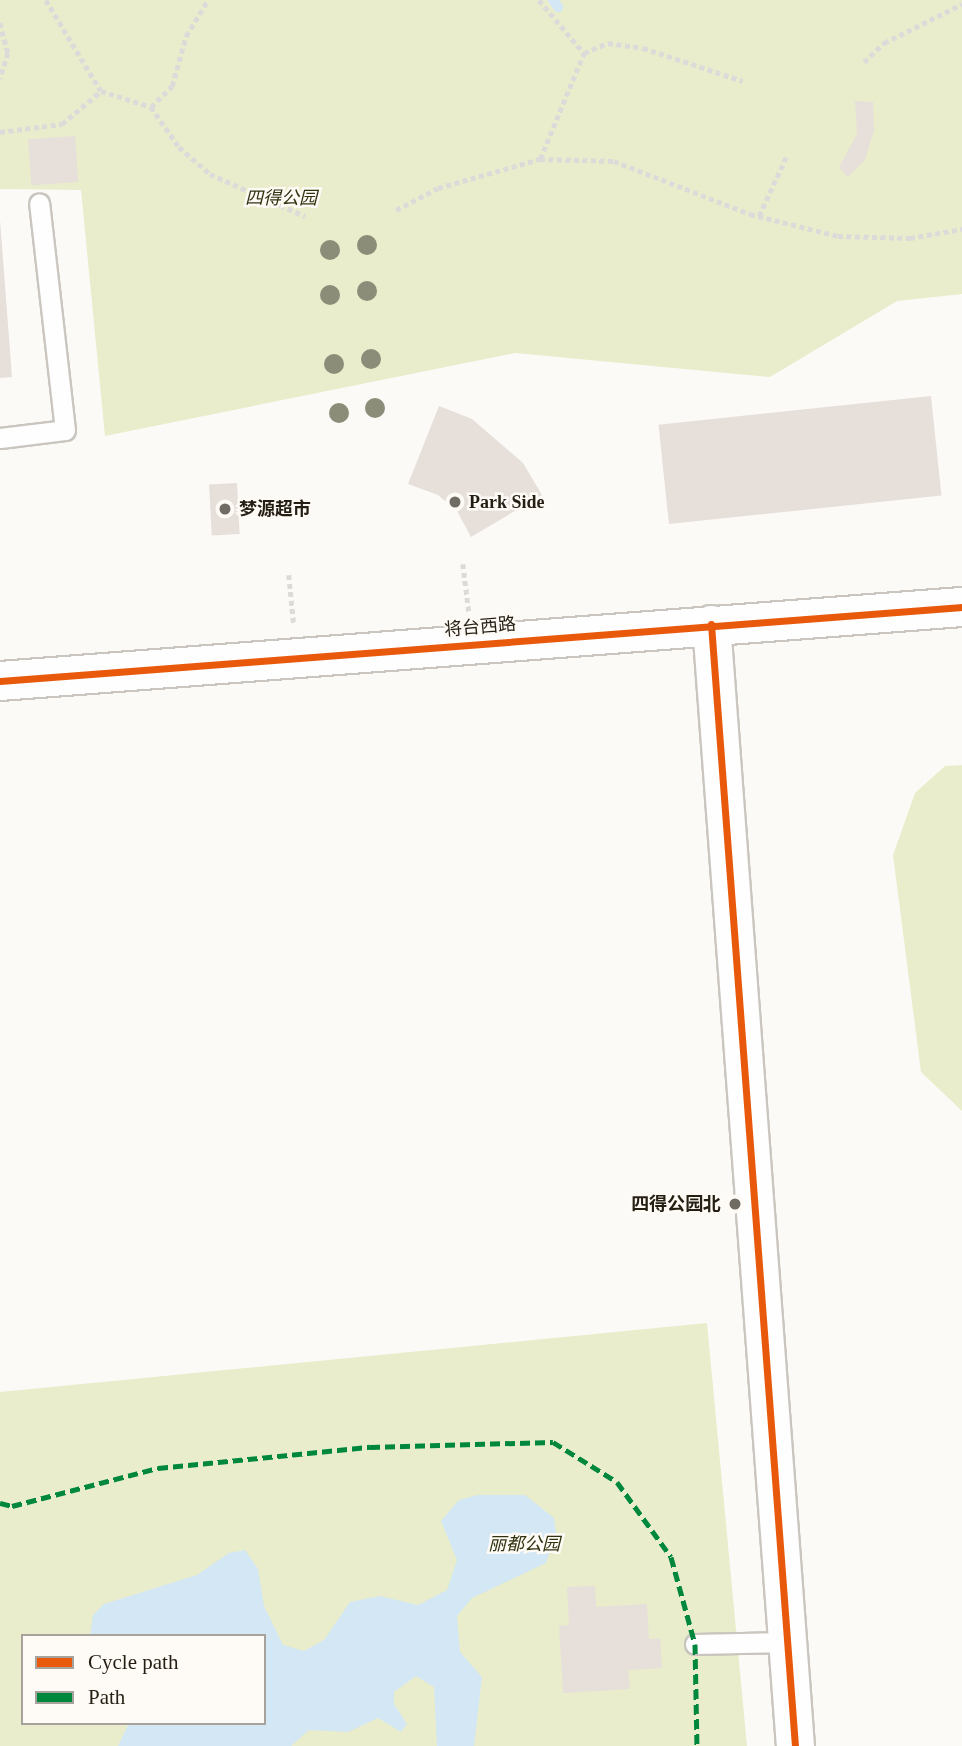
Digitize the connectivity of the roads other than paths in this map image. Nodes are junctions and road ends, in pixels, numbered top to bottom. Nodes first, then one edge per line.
1 (38, 203) dead end
2 (0, 438) edge
3 (962, 607) edge
4 (710, 624) junction
5 (0, 681) edge
6 (787, 1642) junction
7 (695, 1644) dead end
8 (795, 1746) edge

1 - 2 lane
3 - 4 street, 将台西路
4 - 5 street, 将台西路
4 - 6 street
6 - 7 lane
6 - 8 street

